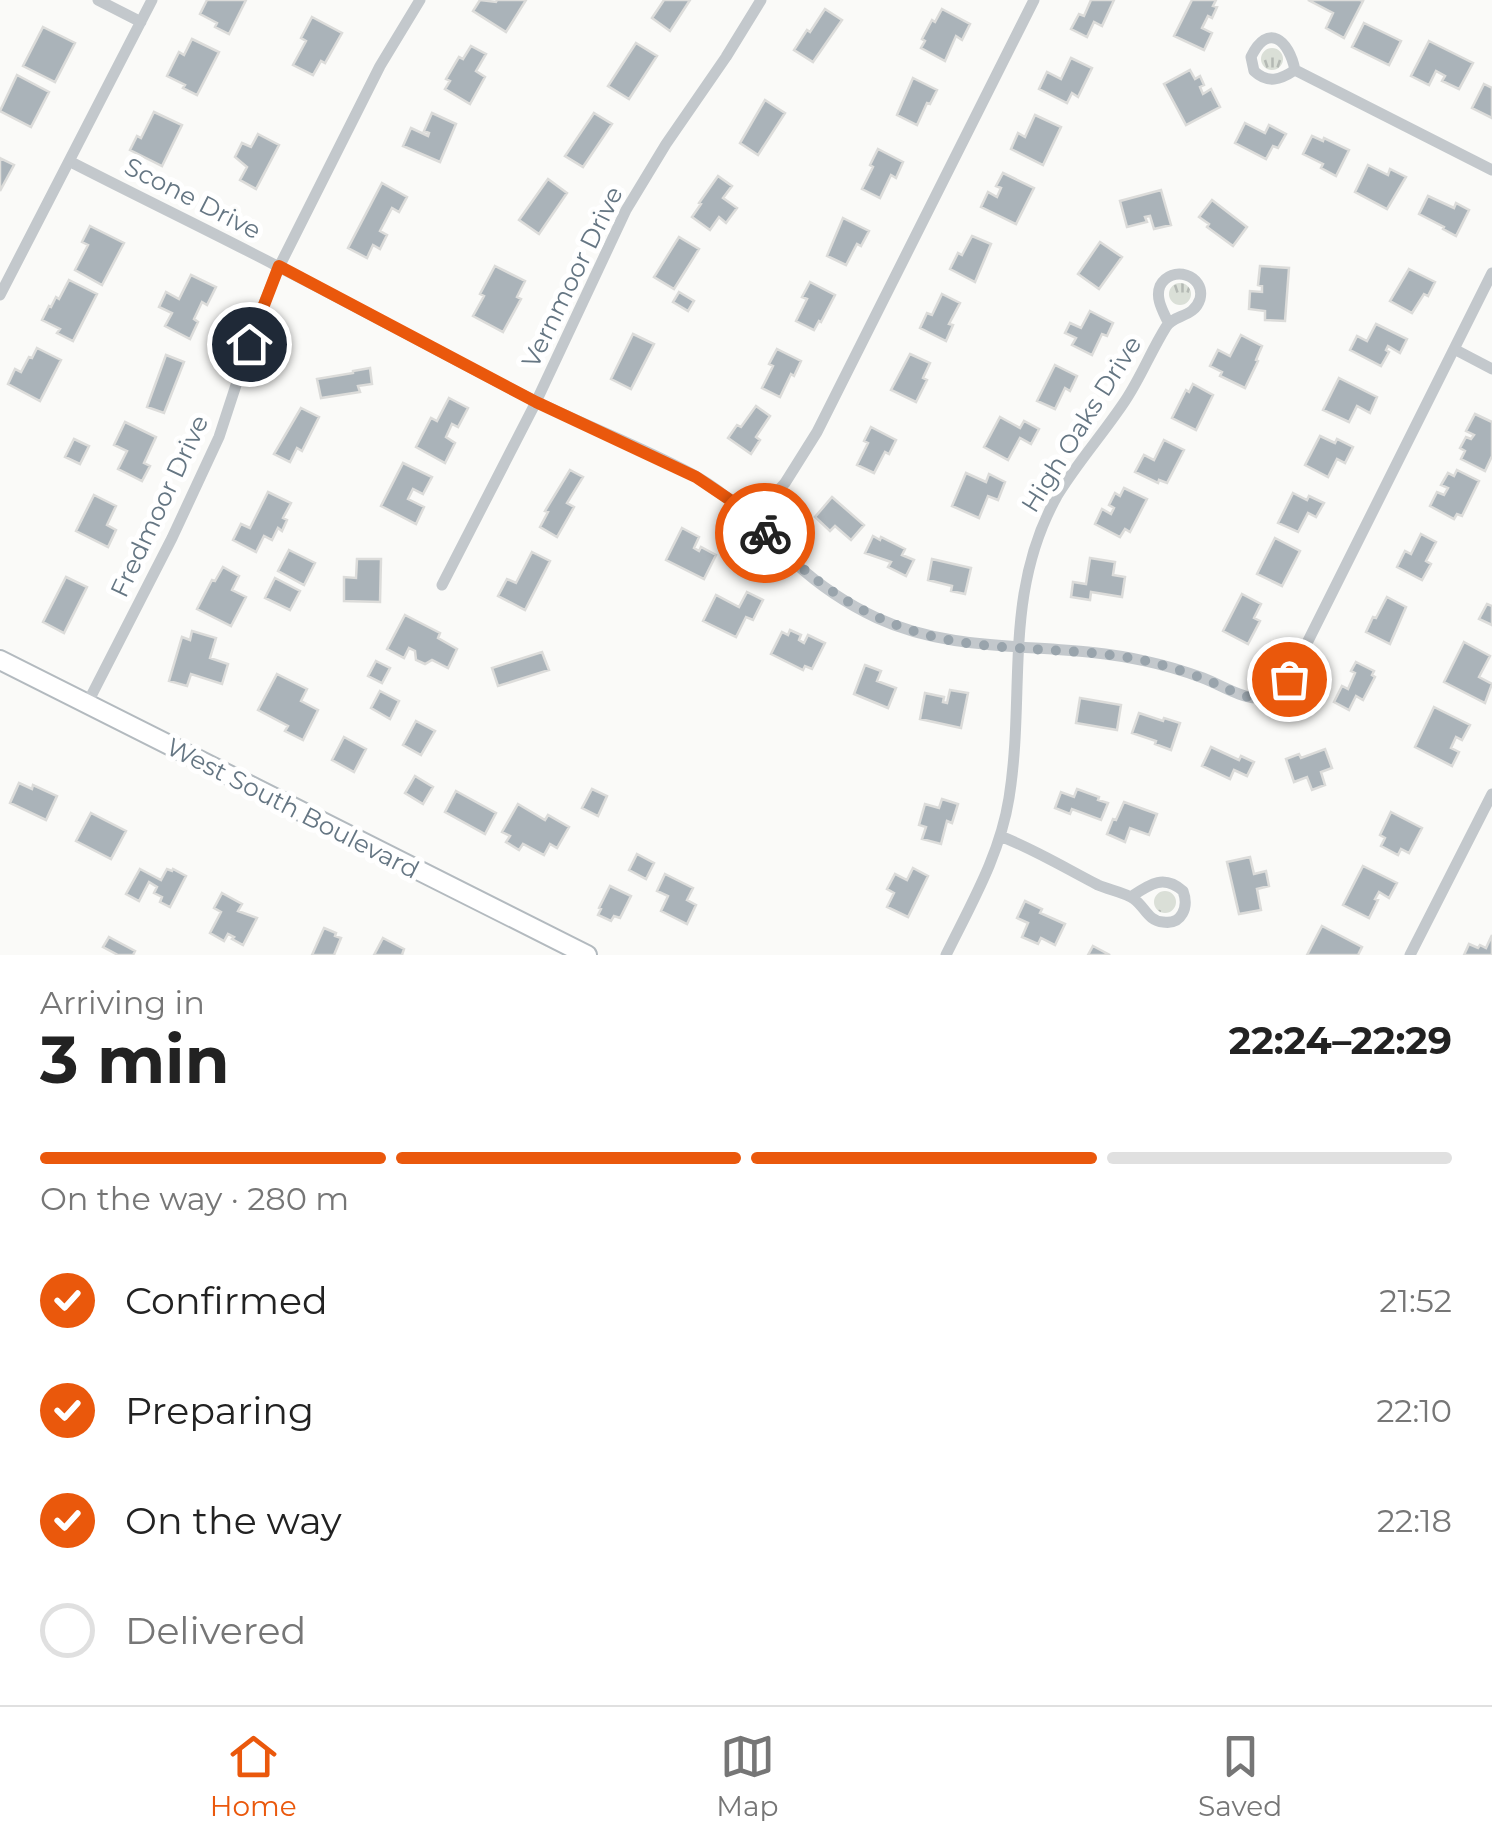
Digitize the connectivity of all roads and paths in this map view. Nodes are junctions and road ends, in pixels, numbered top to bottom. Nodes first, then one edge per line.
1 (98, 0) edge
2 (152, 0) edge
3 (420, 0) edge
4 (761, 0) edge
5 (1034, 0) edge
6 (141, 22) junction
7 (1295, 70) dead end
8 (69, 161) junction
9 (1492, 170) edge
10 (279, 266) junction
11 (6, 269) edge
12 (1492, 273) edge
13 (0, 294) edge
14 (1168, 322) junction
15 (1454, 349) junction
16 (1492, 368) edge
17 (536, 402) junction
18 (752, 519) junction
19 (442, 584) dead end
20 (1018, 648) junction
21 (0, 660) edge
22 (87, 704) junction
23 (1492, 794) edge
24 (1000, 836) junction
25 (1132, 896) junction
26 (560, 949) edge
27 (587, 955) edge
28 (946, 955) edge
29 (1410, 955) edge

1 - 6 street
2 - 6 street
3 - 10 street, Fredmoor Drive
4 - 17 street, Vernmoor Drive
5 - 18 street
6 - 8 street
7 - 9 street
8 - 10 street, Scone Drive
8 - 11 street
10 - 17 street, Scone Drive
10 - 22 street, Fredmoor Drive
11 - 13 street
12 - 15 street
14 - 14 street, High Oaks Drive
14 - 20 street, High Oaks Drive
15 - 16 street
15 - 20 street, Scone Drive
17 - 18 street, Scone Drive
17 - 19 street, Vernmoor Drive
18 - 20 street, Scone Drive
20 - 24 street, High Oaks Drive
21 - 22 street, West South Boulevard
22 - 26 street, West South Boulevard
23 - 29 street
24 - 25 street
24 - 28 street, High Oaks Drive
25 - 25 street
26 - 27 street, West South Boulevard

